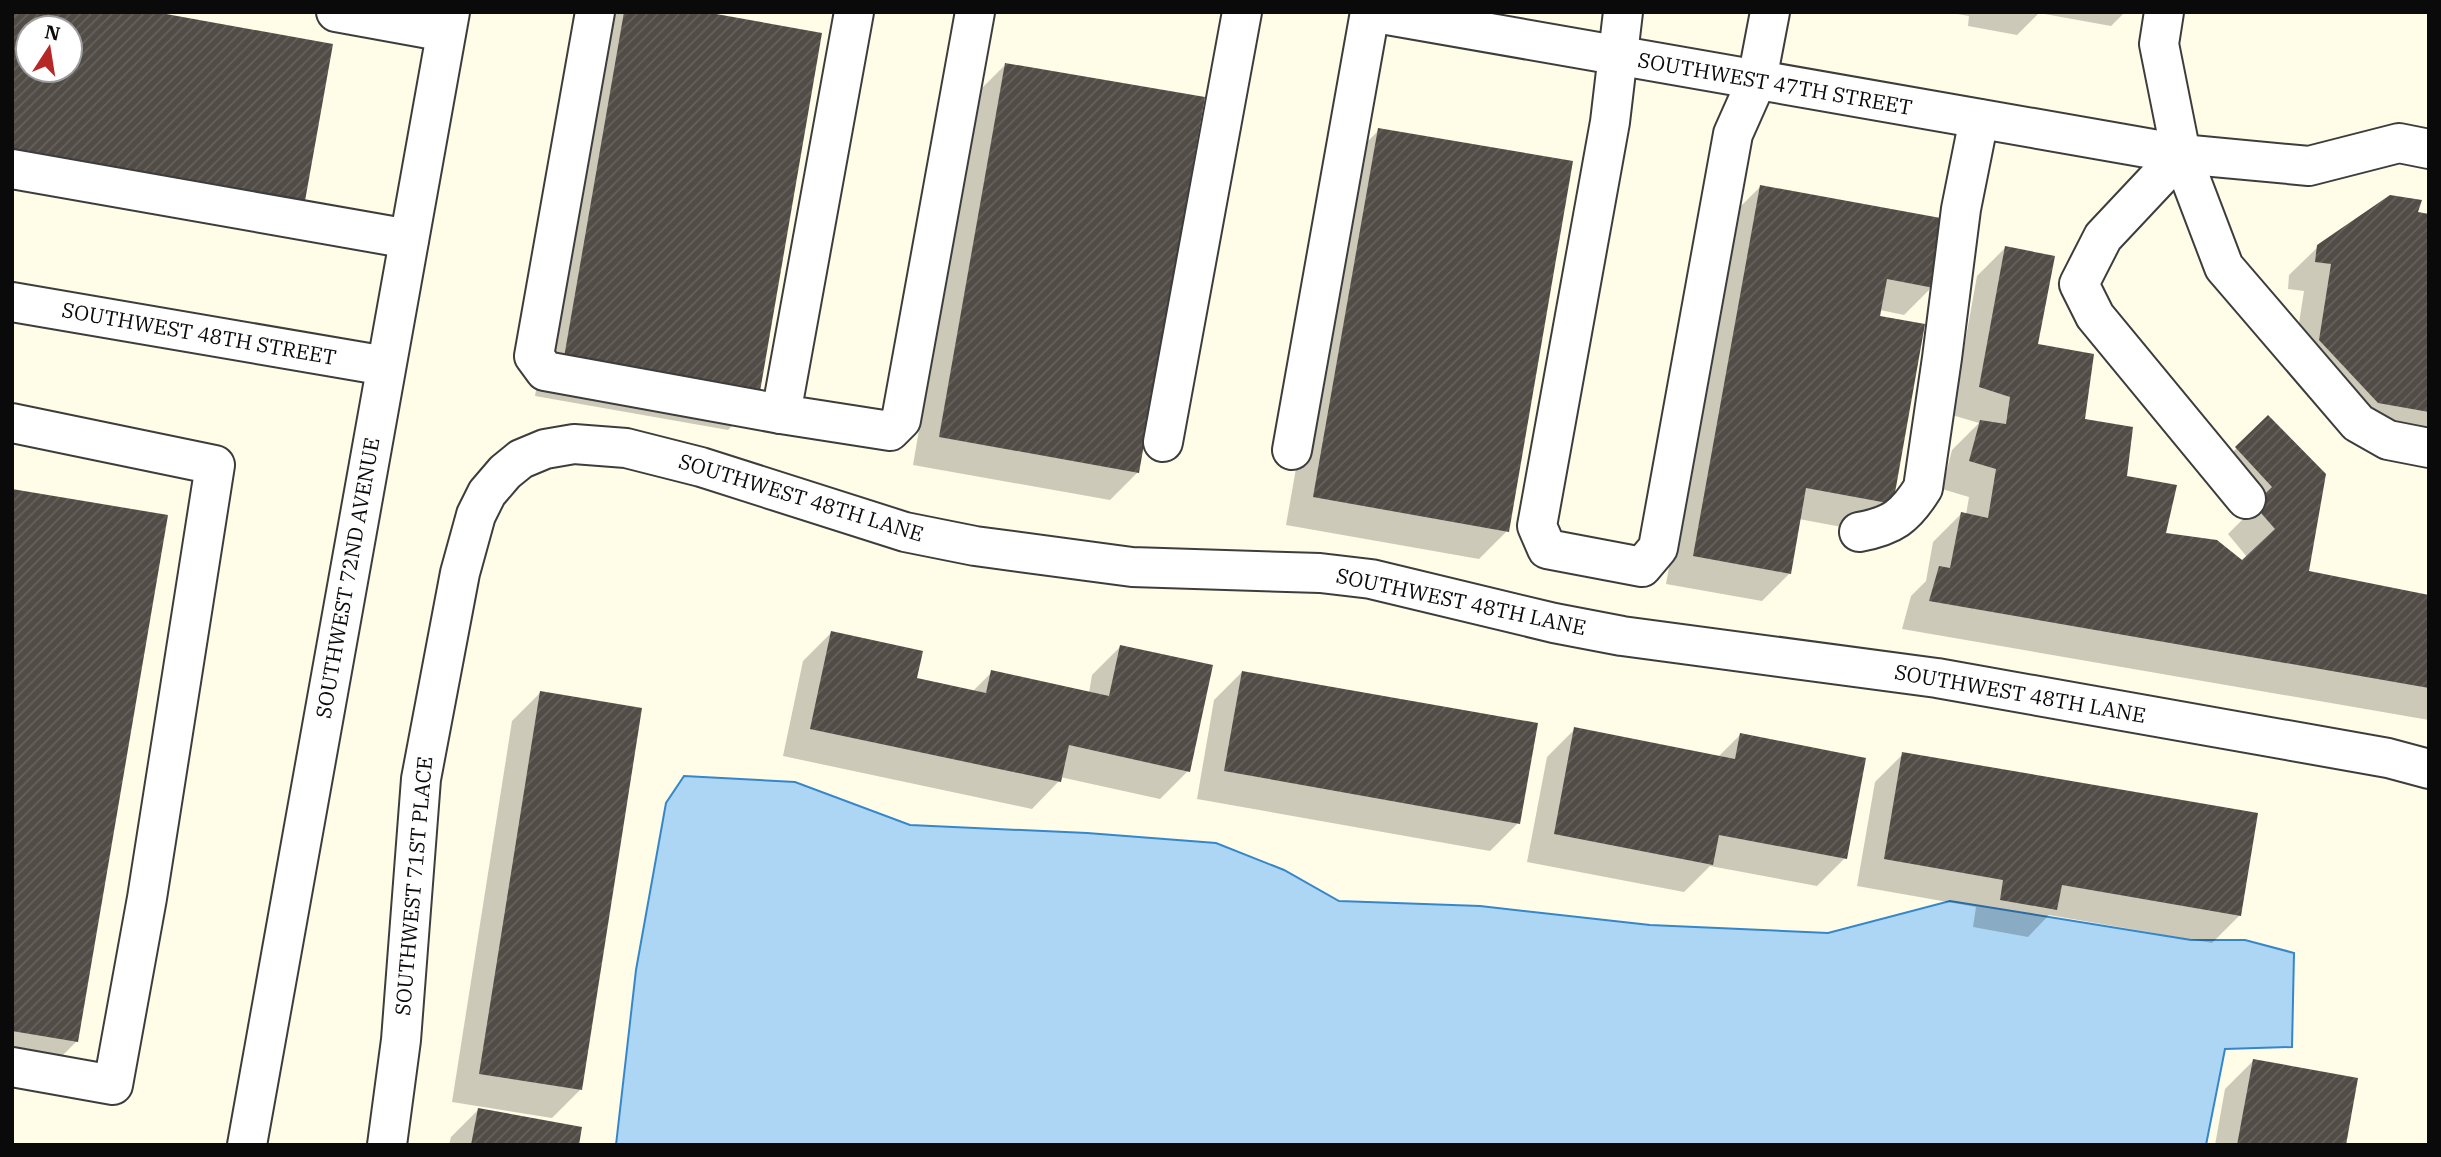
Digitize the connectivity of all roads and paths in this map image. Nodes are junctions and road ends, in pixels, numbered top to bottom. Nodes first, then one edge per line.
1 (335, 12) edge
2 (595, 12) edge
3 (855, 12) edge
4 (975, 12) edge
5 (1242, 12) edge
6 (1370, 12) edge
7 (1623, 12) edge
8 (1770, 12) edge
9 (2164, 12) edge
10 (448, 22) edge
11 (1618, 57) junction
12 (1757, 80) junction
13 (1979, 119) junction
14 (2429, 149) edge
15 (2181, 154) junction
16 (12, 169) edge
17 (409, 239) junction
18 (12, 302) edge
19 (386, 366) junction
20 (781, 414) junction
21 (12, 423) edge
22 (1163, 442) dead end
23 (2429, 448) edge
24 (1292, 450) dead end
25 (505, 472) joint
26 (2246, 499) dead end
27 (1859, 532) dead end
28 (2429, 769) edge
29 (12, 1067) edge
30 (247, 1145) edge
31 (387, 1145) edge

1 - 10 street
2 - 20 street
3 - 20 street
4 - 20 street
5 - 22 street
6 - 11 street, SOUTHWEST 47TH STREET
6 - 24 street
7 - 11 street
8 - 12 street
9 - 15 street
10 - 17 street, SOUTHWEST 72ND AVENUE
11 - 12 street, SOUTHWEST 47TH STREET
11 - 12 street
12 - 13 street, SOUTHWEST 47TH STREET
13 - 15 street, SOUTHWEST 47TH STREET
13 - 27 street
14 - 15 street, SOUTHWEST 47TH STREET
15 - 23 street
15 - 26 street
16 - 17 street
17 - 19 street, SOUTHWEST 72ND AVENUE
18 - 19 street, SOUTHWEST 48TH STREET
19 - 30 street, SOUTHWEST 72ND AVENUE
21 - 29 street
25 - 28 street, SOUTHWEST 48TH LANE
25 - 31 street, SOUTHWEST 71ST PLACE

